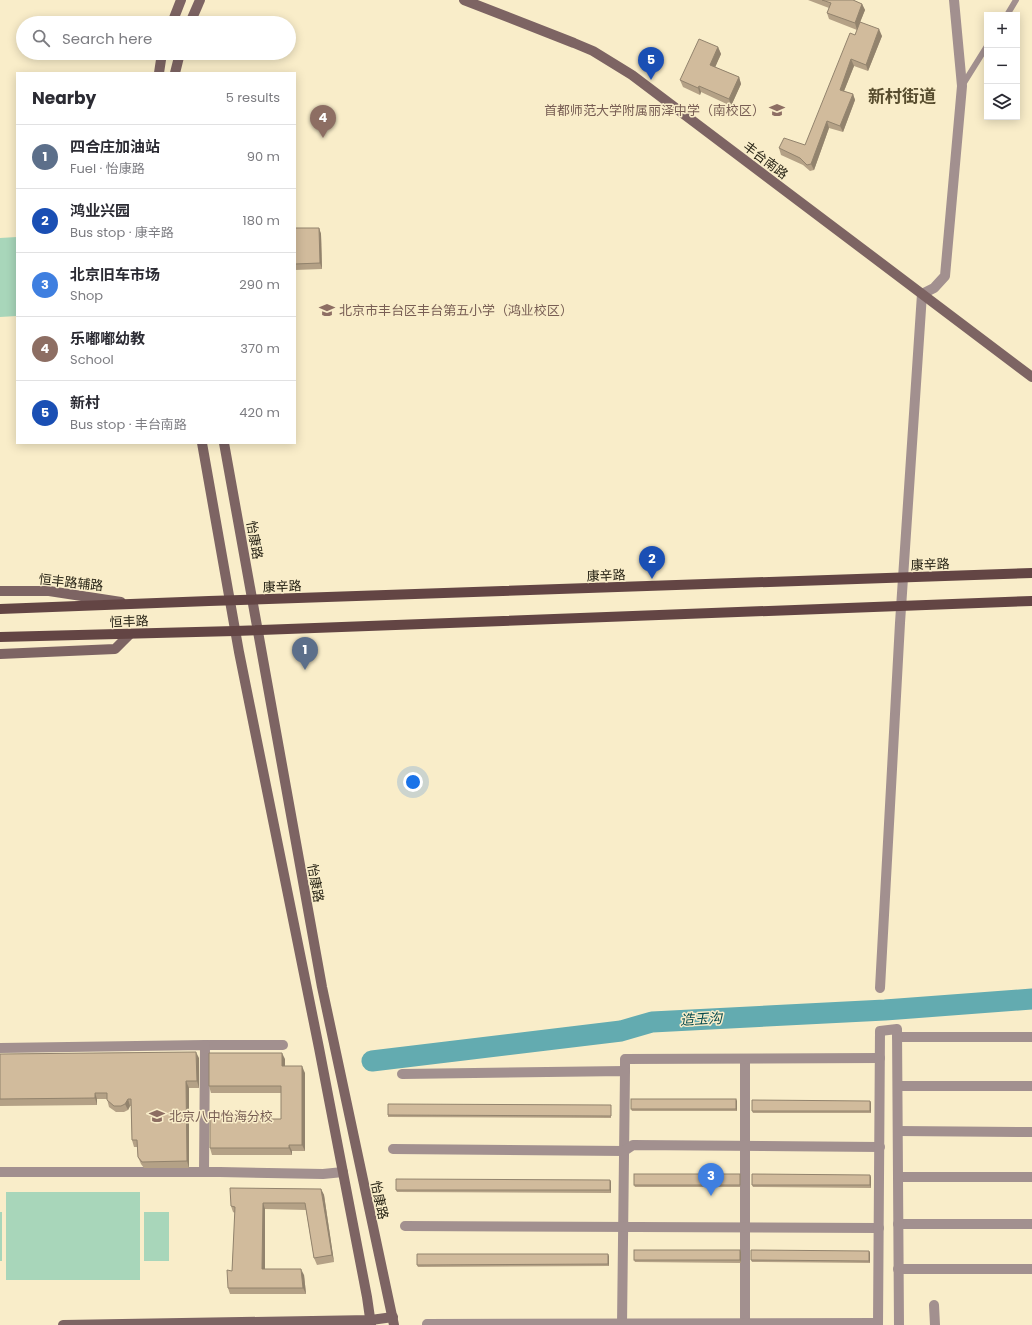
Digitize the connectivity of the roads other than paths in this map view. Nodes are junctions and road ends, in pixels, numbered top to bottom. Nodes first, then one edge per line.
1 (181, 0) edge
2 (200, 0) edge
3 (464, 0) edge
4 (954, 0) edge
5 (1016, 0) edge
6 (1008, 12) edge
7 (175, 16) edge
8 (193, 16) edge
9 (986, 48) edge
10 (161, 60) edge
11 (178, 60) edge
12 (159, 72) edge
13 (175, 72) edge
14 (962, 86) junction
15 (922, 294) junction
16 (1032, 377) edge
17 (202, 444) edge
18 (224, 444) edge
19 (1032, 573) edge
20 (903, 578) junction
21 (0, 591) edge
22 (230, 600) junction
23 (253, 600) junction
24 (1032, 602) edge
25 (139, 604) junction
26 (901, 606) junction
27 (0, 609) edge
28 (258, 629) junction
29 (235, 631) junction
30 (130, 634) junction
31 (0, 637) edge
32 (0, 654) edge
33 (880, 988) dead end
34 (897, 1036) junction
35 (1032, 1037) edge
36 (205, 1045) junction
37 (283, 1045) dead end
38 (0, 1048) edge
39 (745, 1058) junction
40 (880, 1058) junction
41 (625, 1071) junction
42 (402, 1074) dead end
43 (898, 1086) junction
44 (1032, 1086) edge
45 (898, 1131) junction
46 (1032, 1132) edge
47 (745, 1146) junction
48 (880, 1147) junction
49 (393, 1149) dead end
50 (624, 1151) junction
51 (0, 1172) edge
52 (204, 1172) junction
53 (343, 1172) junction
54 (898, 1177) junction
55 (1032, 1177) edge
56 (898, 1224) junction
57 (1032, 1224) edge
58 (405, 1226) dead end
59 (624, 1227) junction
60 (745, 1227) junction
61 (879, 1228) junction
62 (898, 1269) junction
63 (1032, 1269) edge
64 (934, 1305) dead end
65 (393, 1321) edge
66 (371, 1323) edge
67 (427, 1324) dead end
68 (622, 1324) edge
69 (745, 1324) edge
70 (878, 1324) edge
71 (63, 1325) edge
72 (899, 1325) edge
73 (935, 1325) edge

1 - 7 main road
2 - 8 main road
3 - 15 main road, 丰台南路
4 - 14 street
5 - 6 lane
9 - 14 lane
10 - 12 main road
11 - 13 main road
14 - 15 street
15 - 16 main road, 丰台南路
15 - 20 street
17 - 22 main road
18 - 23 main road, 怡康路
19 - 20 main road, 康辛路
20 - 23 main road, 康辛路
20 - 26 street
21 - 25 main road, 恒丰路辅路
22 - 23 main road, 恒丰路
22 - 25 main road, 恒丰路
22 - 29 main road
23 - 28 main road, 怡康路
24 - 26 main road
25 - 27 main road, 恒丰路
26 - 28 main road
26 - 33 street
28 - 29 main road, 恒丰路
28 - 65 main road, 怡康路
29 - 30 main road, 恒丰路
29 - 53 main road
30 - 31 main road, 恒丰路
30 - 32 main road
34 - 35 street
34 - 40 street
34 - 43 street
36 - 37 street
36 - 38 street
36 - 52 street
39 - 40 street
39 - 41 street
39 - 47 street
40 - 48 street
41 - 42 street
41 - 50 street
43 - 44 street
43 - 45 street
45 - 46 street
45 - 54 street
47 - 48 street
47 - 50 street
47 - 60 street
48 - 61 street
49 - 50 street
50 - 59 street
51 - 52 street
52 - 53 street
53 - 66 main road
54 - 55 street
54 - 56 street
56 - 57 street
56 - 62 street
58 - 59 street
59 - 60 street
59 - 68 street
60 - 61 street
60 - 69 street
61 - 70 street
62 - 63 street
62 - 72 street
64 - 73 street
65 - 66 main road
66 - 71 main road
67 - 68 street
68 - 69 street
69 - 70 street

